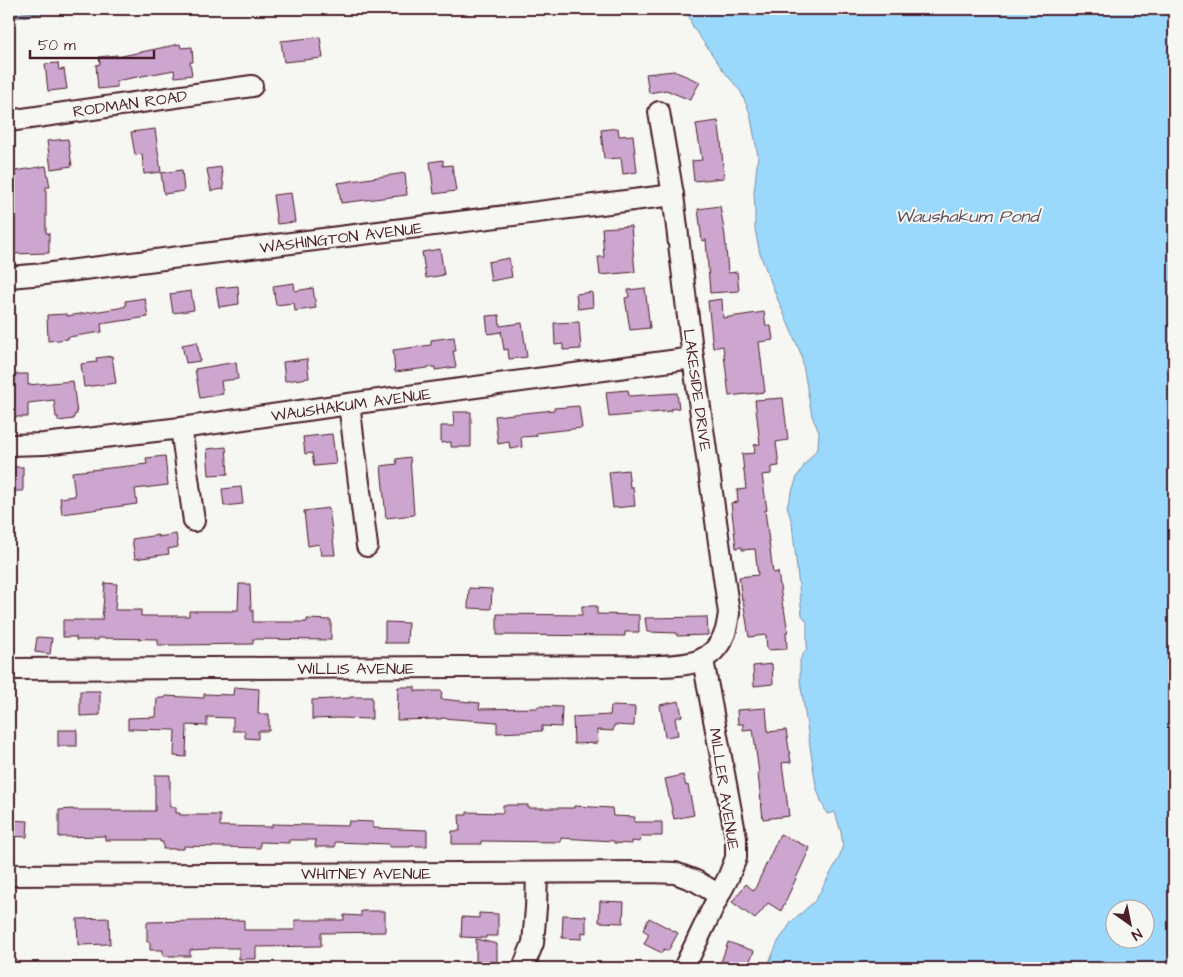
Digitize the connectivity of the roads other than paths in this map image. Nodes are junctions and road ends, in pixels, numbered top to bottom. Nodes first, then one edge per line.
1 (252, 86) dead end
2 (659, 112) dead end
3 (9, 121) edge
4 (672, 195) junction
5 (9, 277) edge
6 (693, 358) junction
7 (349, 404) junction
8 (181, 428) junction
9 (9, 445) edge
10 (194, 521) dead end
11 (367, 546) dead end
12 (703, 660) junction
13 (9, 669) edge
14 (537, 872) junction
15 (9, 875) edge
16 (719, 895) junction
17 (522, 968) edge
18 (684, 968) edge

1 - 3 street, RODMAN ROAD
2 - 4 street, LAKESIDE DRIVE
4 - 5 street, WASHINGTON AVENUE
4 - 6 street, LAKESIDE DRIVE
6 - 7 street, WAUSHAKUM AVENUE
6 - 12 street, LAKESIDE DRIVE
7 - 8 street, WAUSHAKUM AVENUE
7 - 11 street
8 - 9 street, WAUSHAKUM AVENUE
8 - 10 street
12 - 13 street, WILLIS AVENUE
12 - 16 street, MILLER AVENUE
14 - 15 street, WHITNEY AVENUE
14 - 16 street, WHITNEY AVENUE
14 - 17 street
16 - 18 street, MILLER AVENUE

